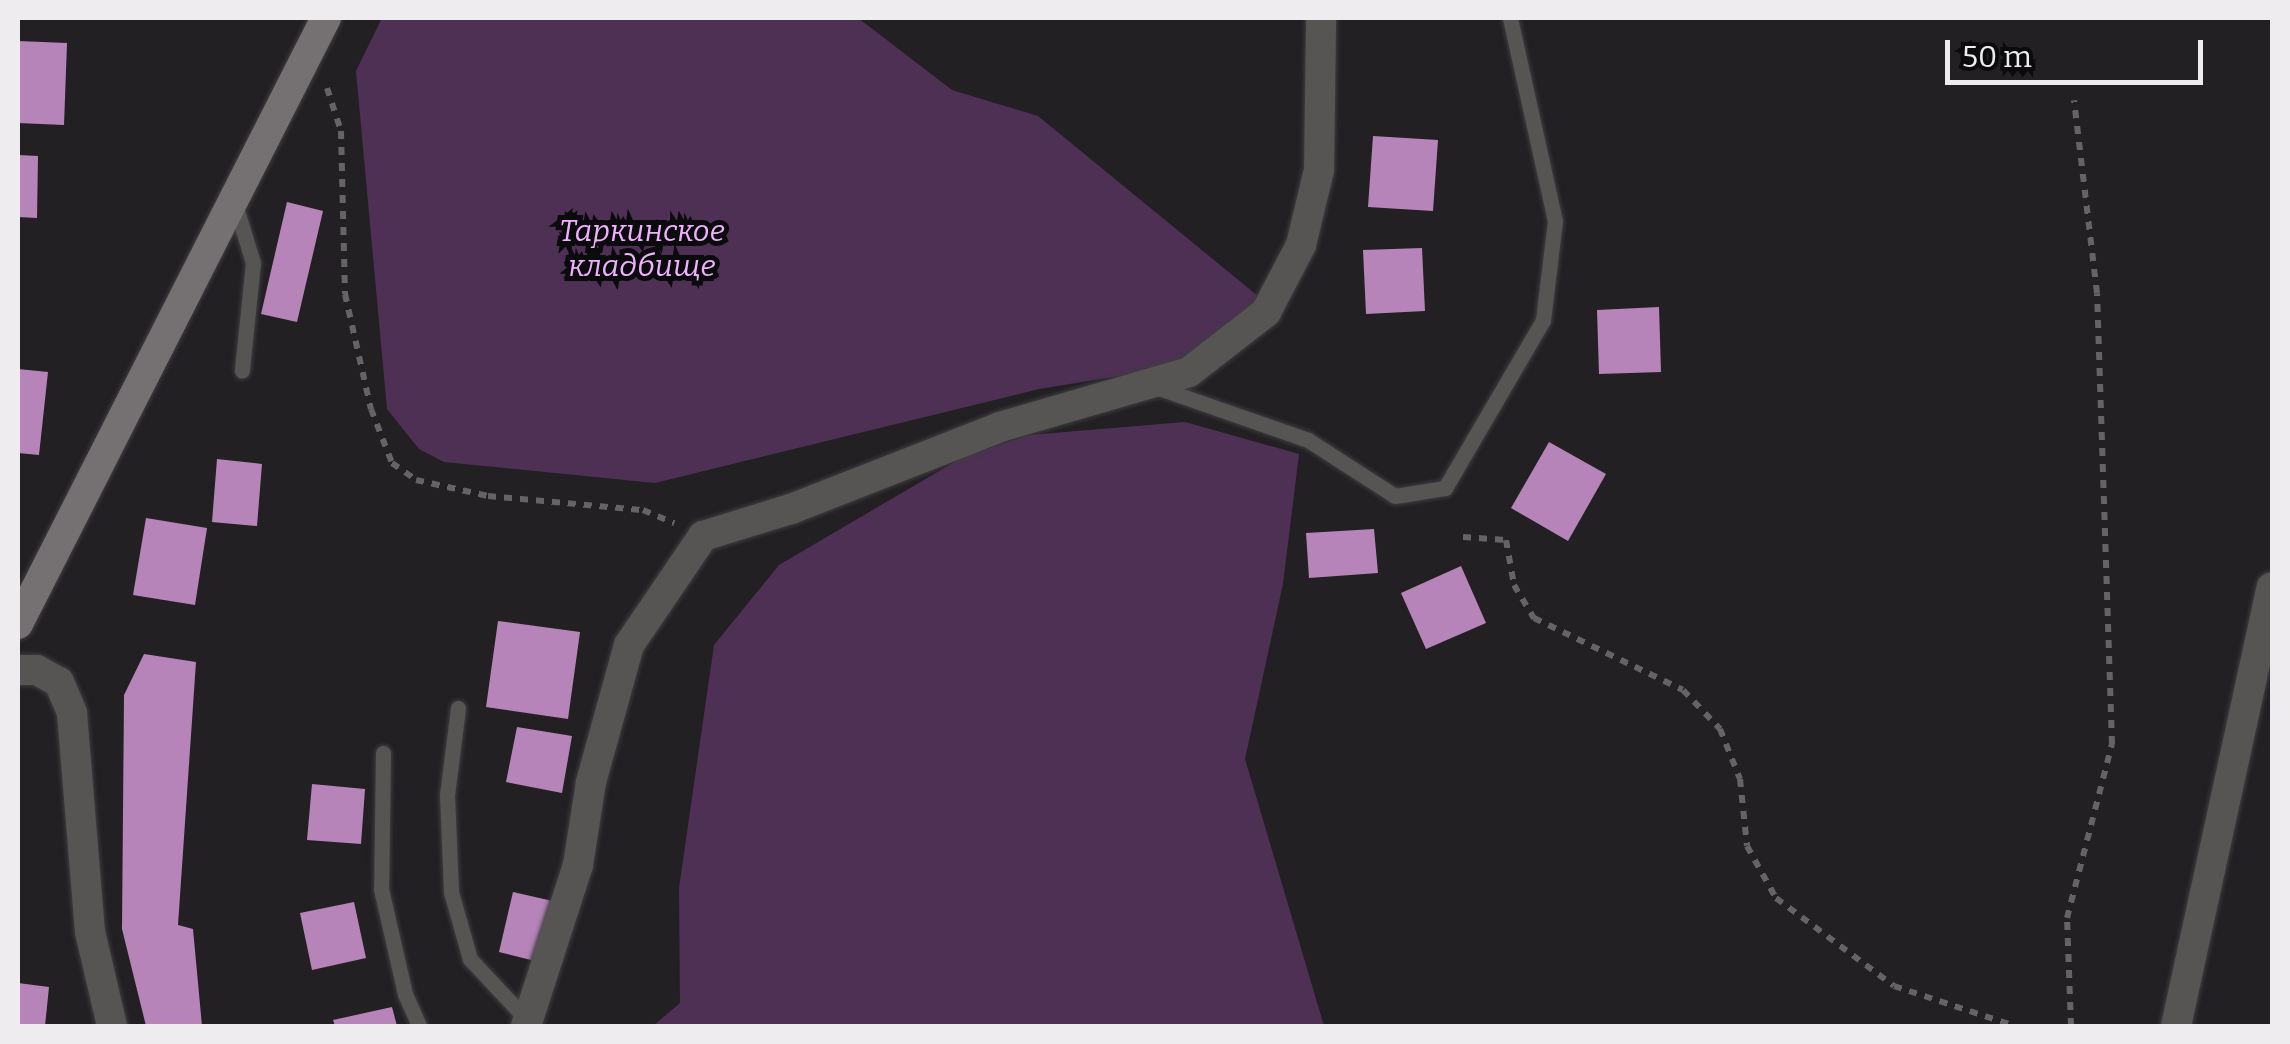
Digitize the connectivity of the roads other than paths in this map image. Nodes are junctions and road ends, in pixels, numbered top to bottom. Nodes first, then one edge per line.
1 (1321, 18) edge
2 (1510, 18) edge
3 (320, 31) edge
4 (234, 204) junction
5 (242, 370) dead end
6 (1150, 385) junction
7 (2272, 586) edge
8 (18, 624) edge
9 (18, 670) edge
10 (458, 708) dead end
11 (383, 753) dead end
12 (527, 1024) edge
13 (112, 1026) edge
14 (420, 1026) edge
15 (2176, 1026) edge

1 - 6 street
2 - 6 lane
3 - 4 street
4 - 5 lane
4 - 8 street
6 - 12 street
7 - 15 street
9 - 13 street
10 - 12 lane
11 - 14 lane

